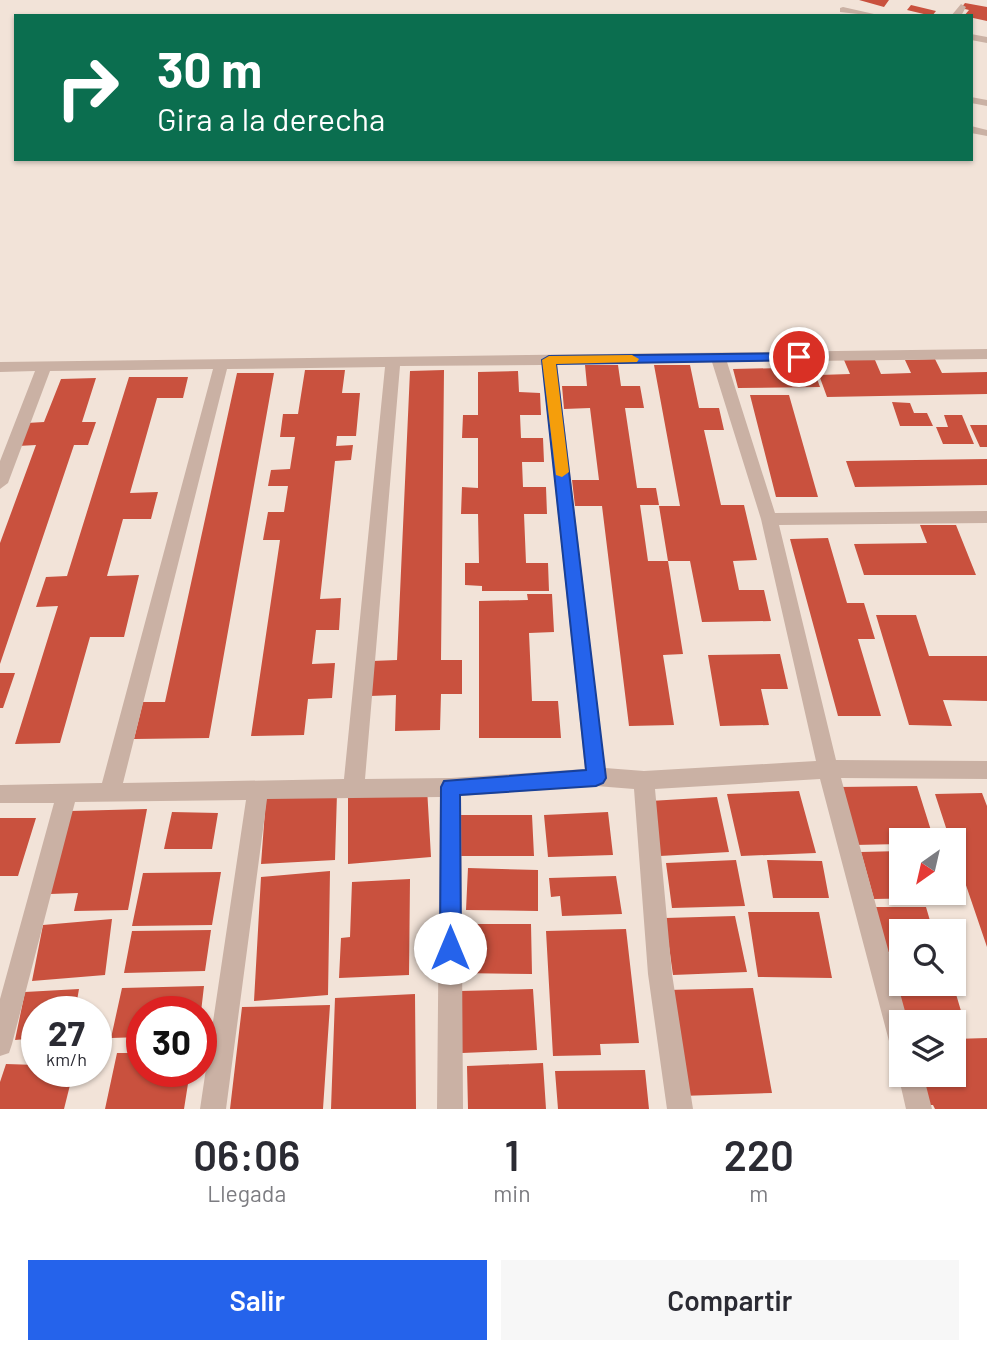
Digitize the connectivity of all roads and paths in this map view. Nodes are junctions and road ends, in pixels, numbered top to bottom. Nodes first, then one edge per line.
1 (843, 8) edge
2 (864, 14) edge
3 (987, 354) edge
4 (718, 358) junction
5 (549, 360) junction
6 (393, 362) junction
7 (221, 365) junction
8 (44, 366) junction
9 (0, 367) edge
10 (0, 484) edge
11 (987, 517) edge
12 (769, 519) junction
13 (828, 769) junction
14 (987, 770) edge
15 (596, 778) junction
16 (644, 780) junction
17 (450, 787) junction
18 (354, 788) junction
19 (258, 789) junction
20 (67, 793) junction
21 (110, 793) junction
22 (0, 794) edge
23 (893, 1010) edge
24 (0, 1044) edge
25 (913, 1087) edge
26 (213, 1109) edge
27 (450, 1109) edge
28 (680, 1109) edge
29 (919, 1109) edge

1 - 2 street
3 - 4 street
4 - 5 street
4 - 12 street
5 - 6 street
5 - 15 street
6 - 7 street
6 - 18 street
7 - 8 street
7 - 21 street
8 - 9 street
8 - 10 street
11 - 12 street
12 - 13 street
13 - 14 street
13 - 16 street
13 - 23 street
15 - 16 street
15 - 17 street
16 - 28 street
17 - 18 street
17 - 27 street
18 - 19 street
19 - 21 street
19 - 26 street
20 - 21 street
20 - 22 street
20 - 24 street
25 - 29 street

